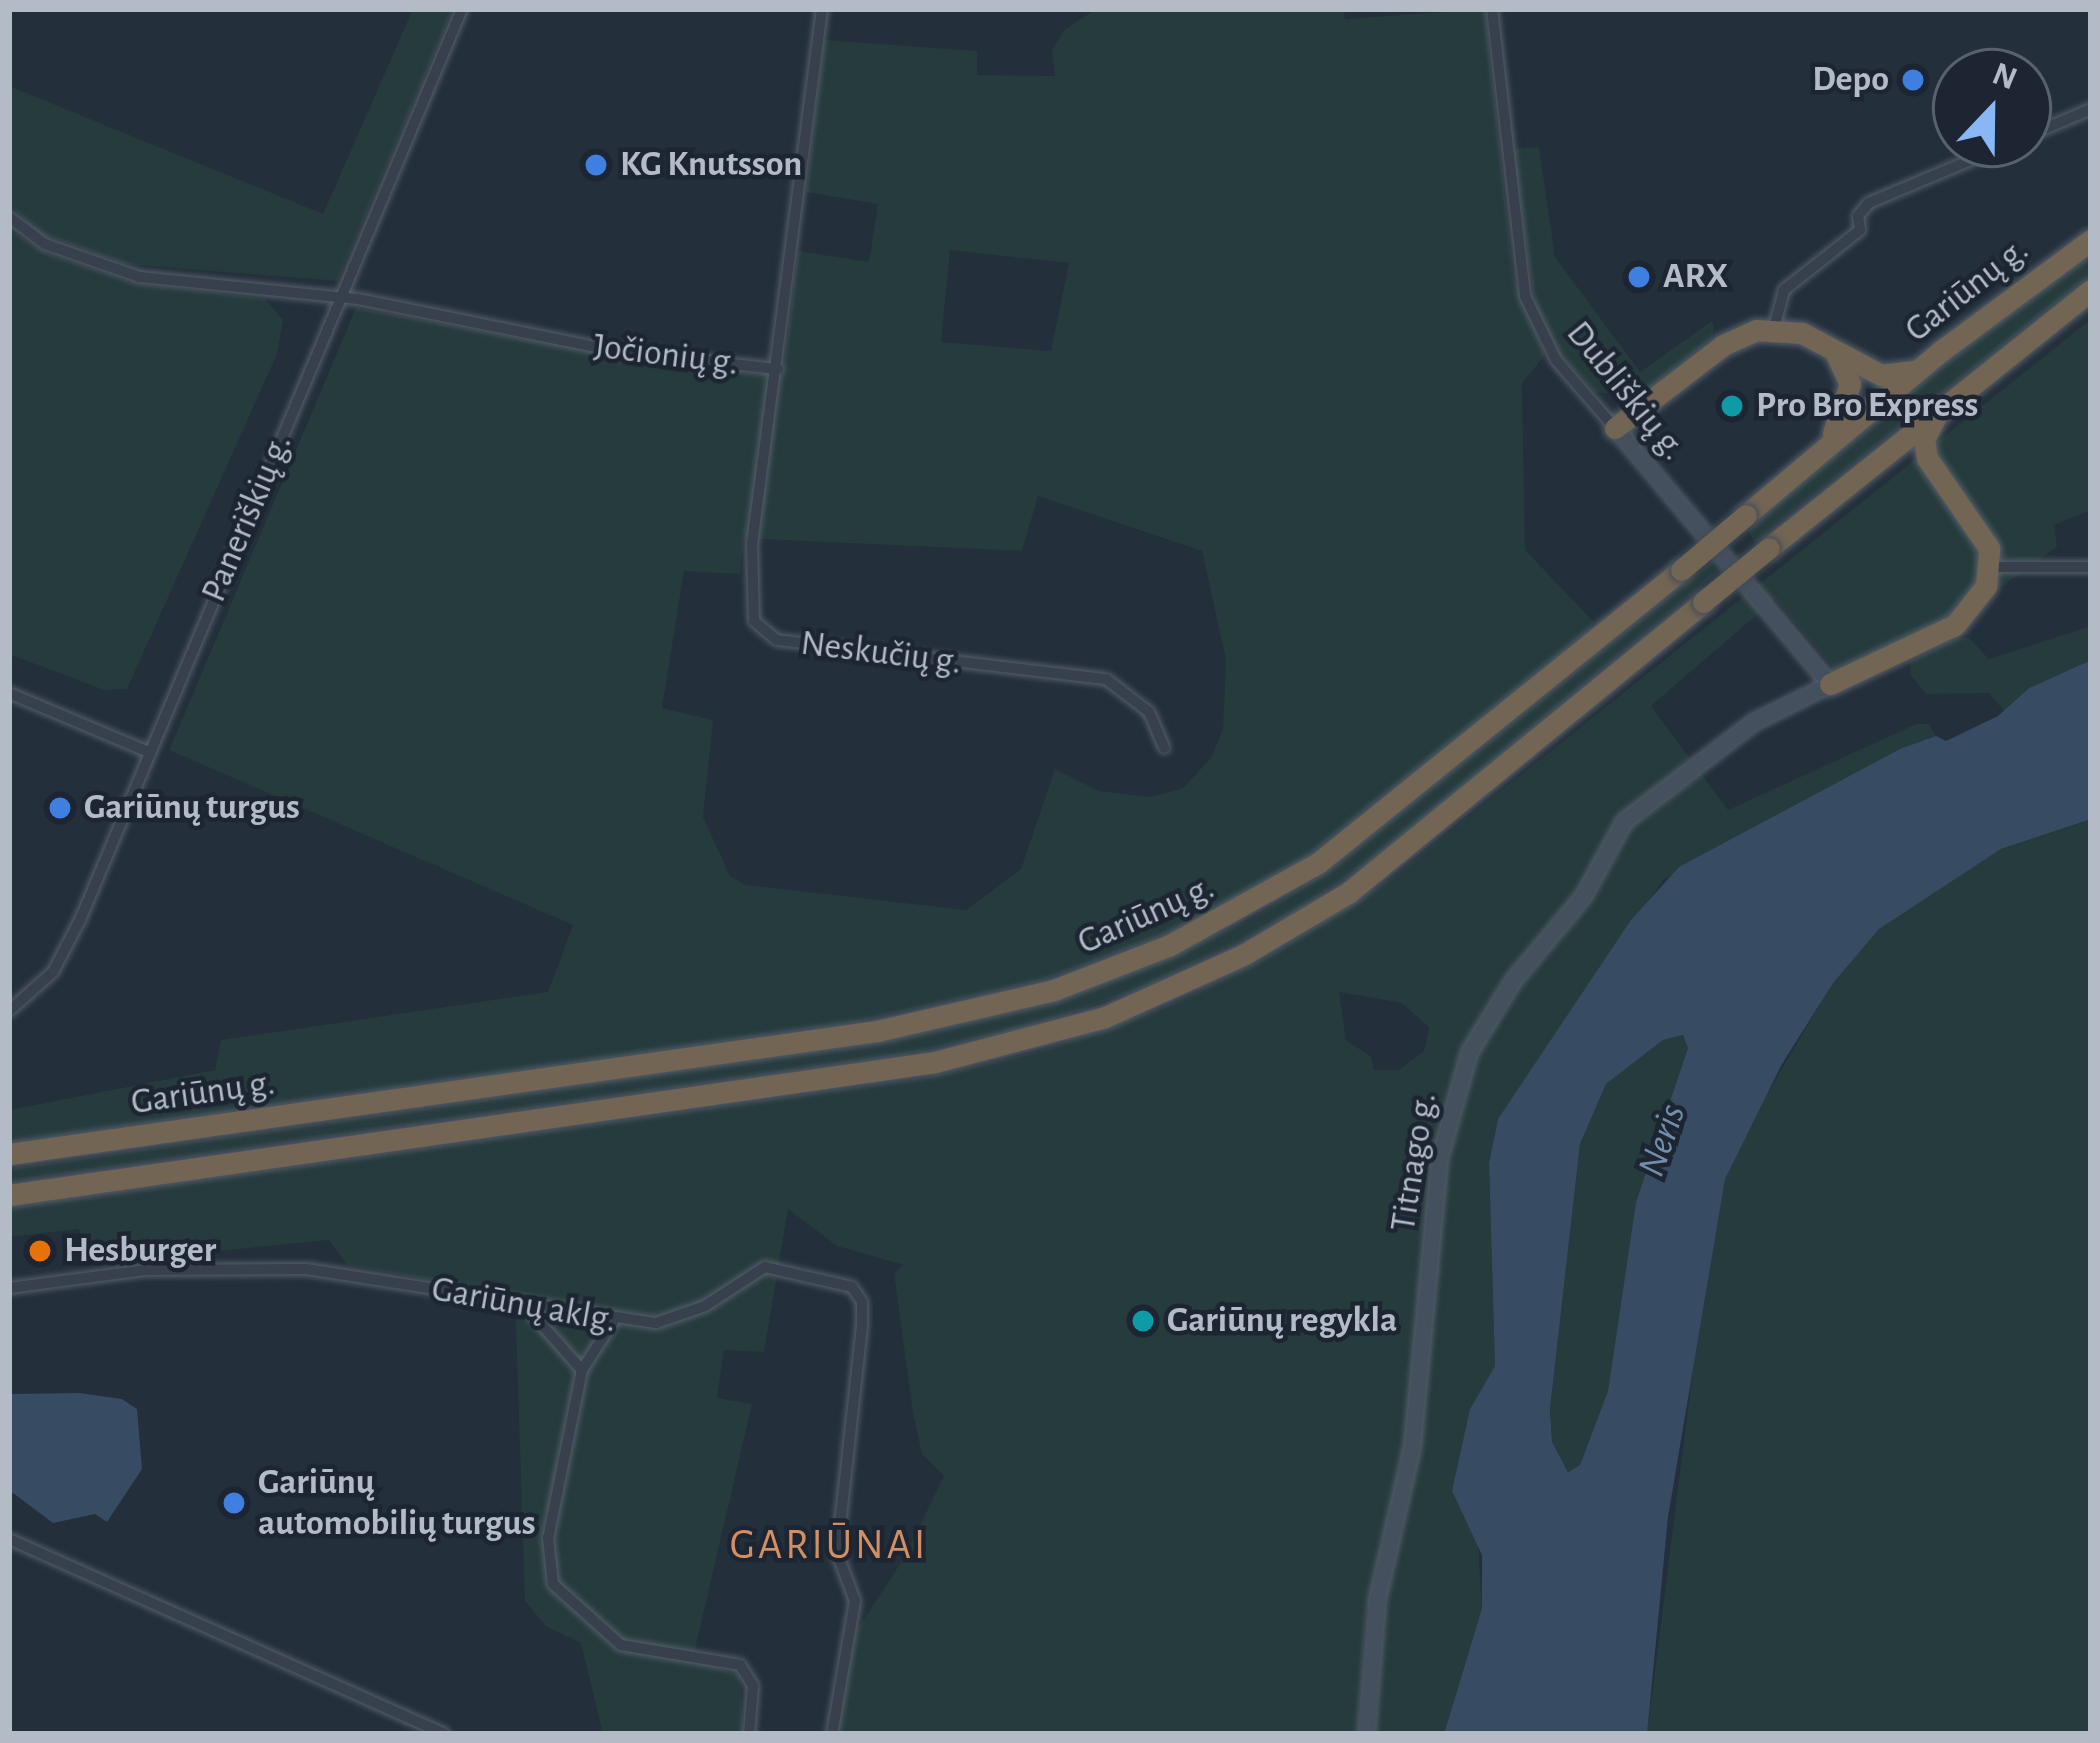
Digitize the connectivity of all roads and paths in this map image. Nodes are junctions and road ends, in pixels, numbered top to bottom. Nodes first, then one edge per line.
1 (462, 9) edge
2 (822, 9) edge
3 (1492, 9) edge
4 (2091, 110) edge
5 (2052, 126) edge
6 (1952, 168) edge
7 (9, 218) edge
8 (2091, 240) edge
9 (2091, 290) edge
10 (340, 297) junction
11 (1774, 328) junction
12 (1837, 356) junction
13 (1921, 368) junction
14 (778, 369) junction
15 (1949, 398) junction
16 (1615, 428) junction
17 (1822, 451) junction
18 (1861, 472) junction
19 (1947, 487) junction
20 (1991, 567) junction
21 (2091, 567) edge
22 (1830, 684) junction
23 (9, 693) edge
24 (1164, 748) dead end
25 (149, 752) junction
26 (9, 1012) edge
27 (9, 1154) edge
28 (9, 1195) edge
29 (9, 1288) edge
30 (524, 1304) junction
31 (613, 1322) junction
32 (582, 1370) junction
33 (9, 1539) edge
34 (444, 1734) edge
35 (749, 1734) edge
36 (832, 1734) edge
37 (1366, 1734) edge

1 - 10 street, Paneriškių g.
2 - 14 street, Jočionių g.
3 - 16 street, Dubliškių g.
4 - 5 street
6 - 11 street
7 - 10 street, Jočionių g.
8 - 13 highway, Gariūnų g.
9 - 15 highway, Gariūnų g.
10 - 14 street, Jočionių g.
10 - 25 street, Paneriškių g.
11 - 12 highway
11 - 16 highway
12 - 13 highway
12 - 17 highway
13 - 17 highway, Gariūnų g.
14 - 24 street, Neskučių g.
15 - 18 highway, Gariūnų g.
15 - 19 highway
16 - 22 street, Dubliškių g.
17 - 27 highway, Gariūnų g., bridge
18 - 19 highway
18 - 28 highway, Gariūnų g., bridge
19 - 20 highway
20 - 21 street
20 - 22 highway
22 - 37 street, Titnago g.
23 - 25 street
25 - 26 street, Paneriškių g.
29 - 30 street, Gariūnų aklg.
30 - 31 street, Gariūnų aklg.
30 - 32 street
31 - 32 street
31 - 36 street, Gariūnų aklg.
32 - 35 street
33 - 34 street

